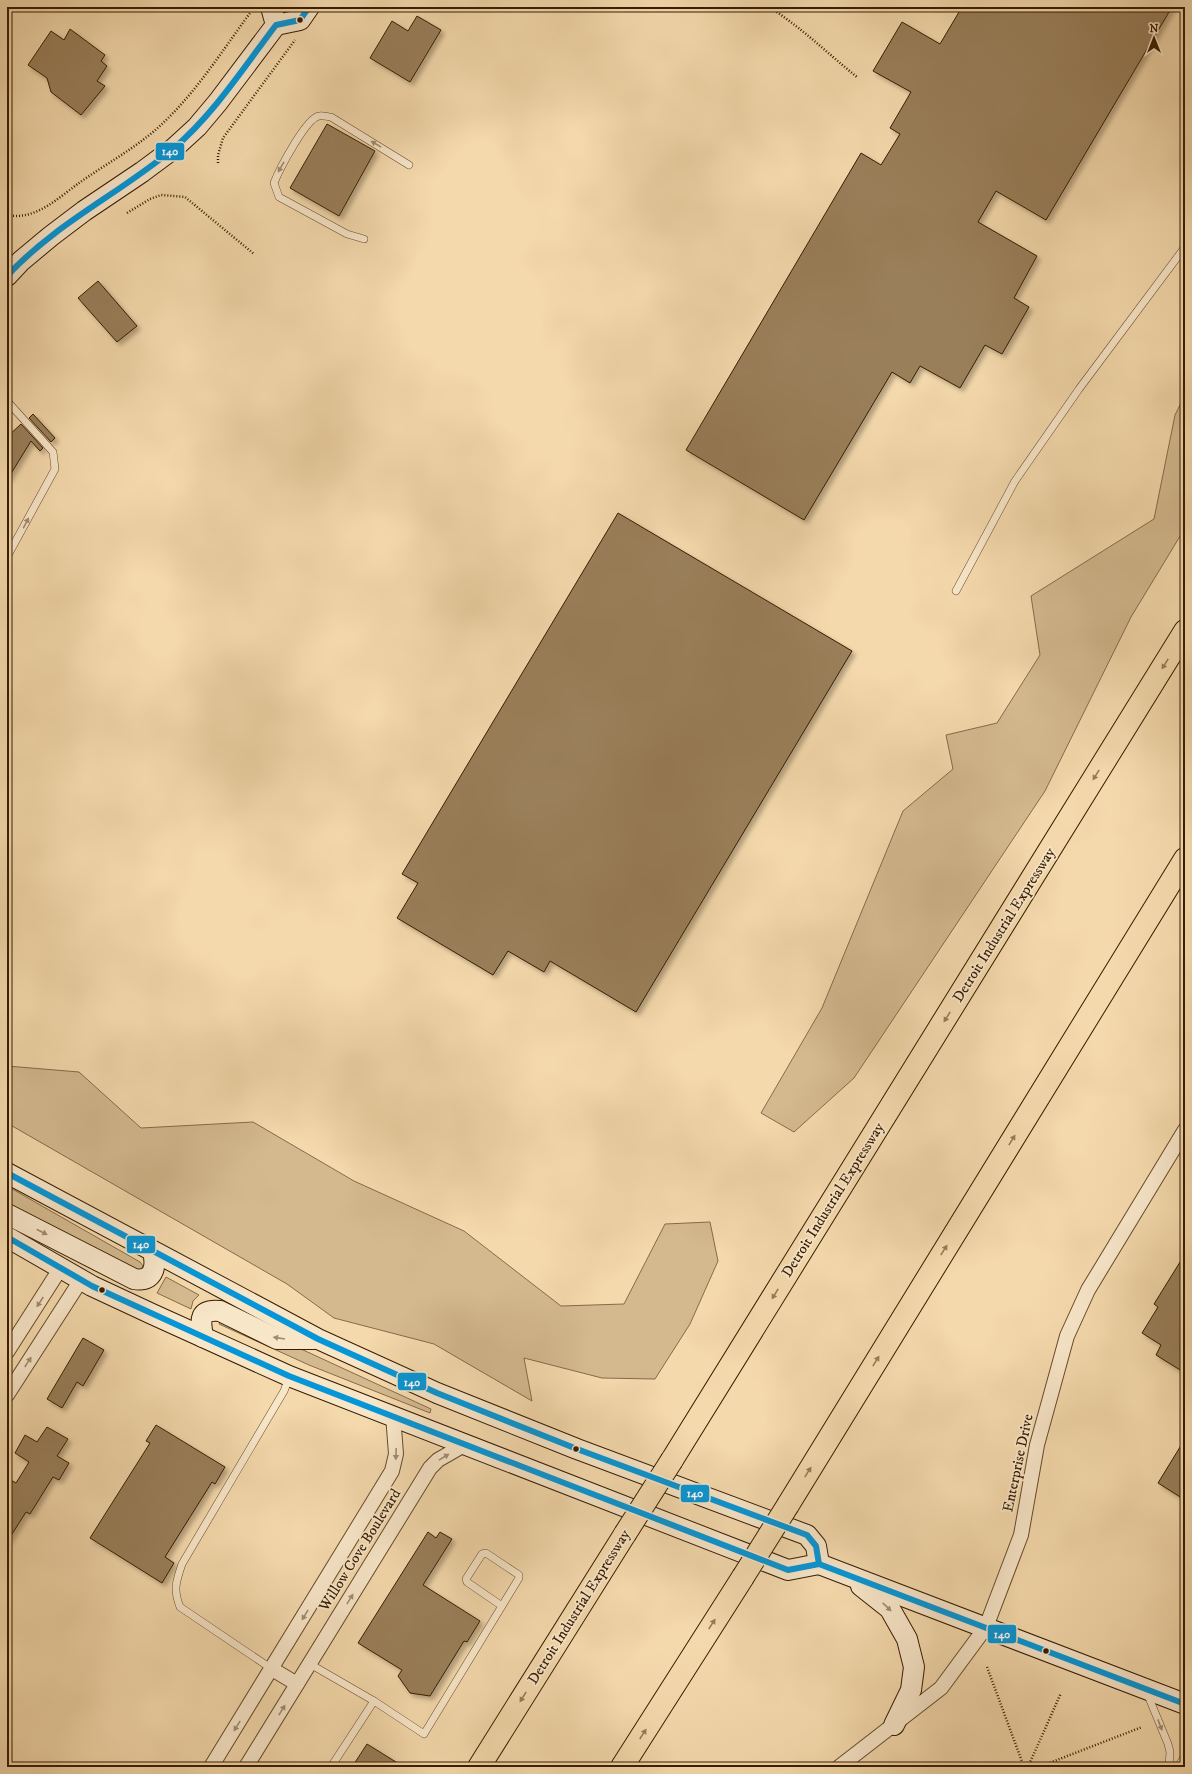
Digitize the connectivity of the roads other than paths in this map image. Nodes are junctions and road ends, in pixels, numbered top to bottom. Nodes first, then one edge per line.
1 (309, 7) edge
2 (273, 16) edge
3 (409, 165) dead end
4 (364, 239) dead end
5 (1185, 247) edge
6 (7, 276) edge
7 (7, 401) edge
8 (7, 557) edge
9 (956, 592) dead end
10 (1185, 631) edge
11 (1185, 859) edge
12 (1185, 1130) edge
13 (7, 1173) edge
14 (7, 1214) edge
15 (7, 1237) edge
16 (153, 1252) junction
17 (60, 1269) junction
18 (81, 1280) junction
19 (203, 1337) junction
20 (318, 1339) junction
21 (7, 1352) edge
22 (290, 1376) junction
23 (7, 1395) edge
24 (393, 1415) junction
25 (464, 1445) junction
26 (826, 1567) junction
27 (502, 1606) junction
28 (986, 1627) junction
29 (310, 1664) junction
30 (272, 1669) junction
31 (297, 1684) junction
32 (1146, 1689) junction
33 (374, 1702) junction
34 (1185, 1704) edge
35 (894, 1725) junction
36 (1185, 1756) edge
37 (211, 1767) edge
38 (246, 1767) edge
39 (331, 1767) edge
40 (479, 1767) edge
41 (622, 1767) edge
42 (839, 1767) edge
43 (1169, 1767) edge
44 (1178, 1767) edge

1 - 2 main road
2 - 6 main road
3 -> 4 lane
5 - 9 lane
8 -> 7 lane
10 -> 40 highway, Detroit Industrial Expressway, bridge
41 -> 11 highway, bridge
12 - 28 street, Enterprise Drive
13 - 16 main road
14 -> 16 main road
15 - 17 main road
16 - 20 main road
17 - 18 main road
17 -> 21 street
18 - 19 main road
23 -> 18 street
20 -> 19 main road
19 - 22 main road
20 - 26 main road
22 - 24 main road
22 - 30 lane
24 - 25 main road
24 -> 30 street, Willow Cove Boulevard
25 - 26 main road
29 -> 25 street, Willow Cove Boulevard
26 - 28 main road
26 -> 35 main road
27 - 27 lane
27 - 33 lane
28 - 32 main road
28 - 35 street, Enterprise Drive
29 - 31 street, Willow Cove Boulevard
29 - 33 lane
30 - 31 street
30 -> 37 street, Willow Cove Boulevard
38 -> 31 street, Willow Cove Boulevard
32 - 34 main road
32 -> 43 lane
33 - 39 lane
35 - 42 street, Enterprise Drive
36 - 44 lane

